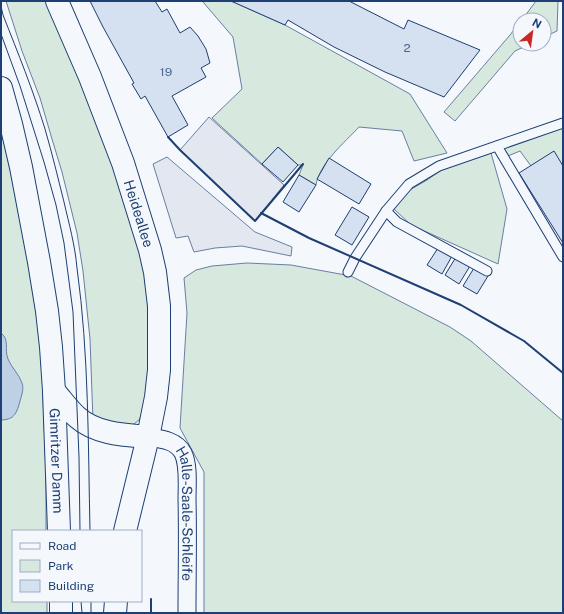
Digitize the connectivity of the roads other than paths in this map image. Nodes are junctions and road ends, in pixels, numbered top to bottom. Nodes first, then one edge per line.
1 (58, 1) edge
2 (1, 88) edge
3 (563, 123) edge
4 (497, 146) junction
5 (386, 211) junction
6 (563, 257) edge
7 (487, 271) dead end
8 (348, 272) dead end
9 (54, 391) junction
10 (148, 437) junction
11 (59, 530) edge
12 (125, 530) edge
13 (61, 602) edge
14 (116, 602) edge
15 (61, 613) edge
16 (115, 613) edge
17 (187, 613) edge

1 - 10 main road, Heideallee
2 - 9 main road
3 - 4 lane
4 - 5 lane
4 - 6 lane
5 - 7 lane
5 - 8 lane
9 - 10 main road
9 - 11 main road, Gimritzer Damm
10 - 12 main road
10 - 17 street, Halle-Saale-Schleife
13 - 15 main road
14 - 16 main road

